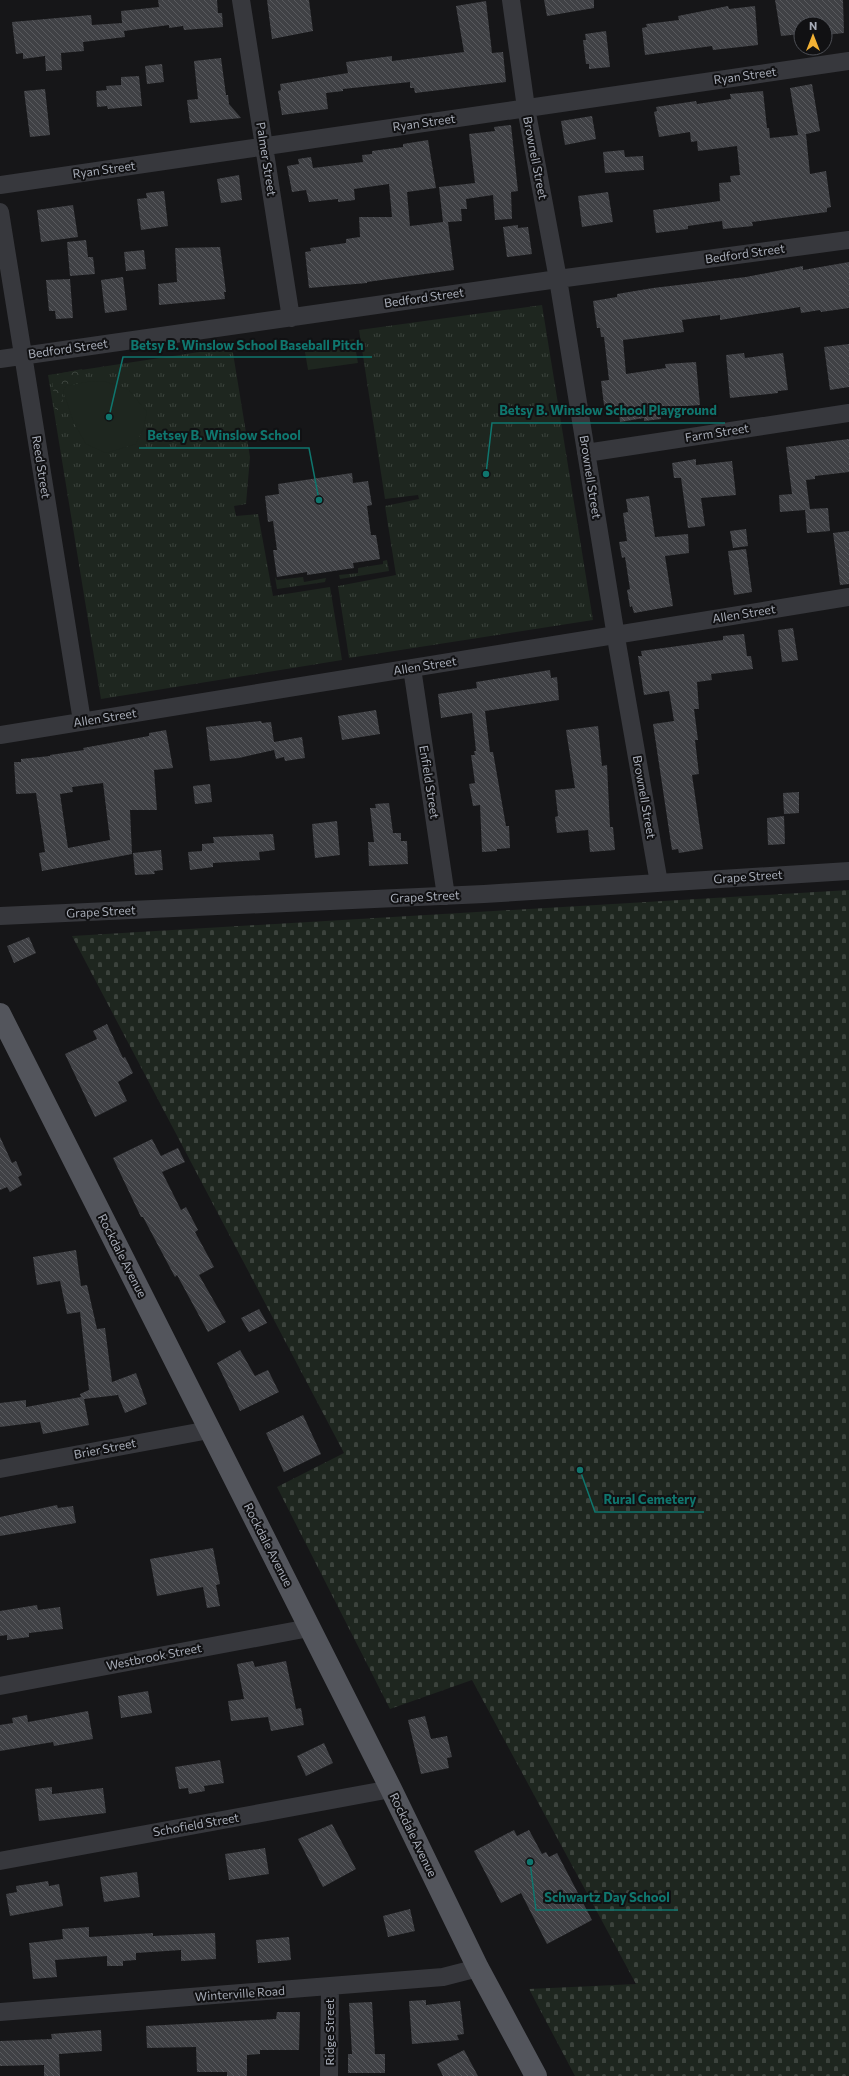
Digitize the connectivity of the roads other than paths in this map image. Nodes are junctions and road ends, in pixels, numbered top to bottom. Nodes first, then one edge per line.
1 (241, 0) edge
2 (511, 0) edge
3 (849, 61) edge
4 (526, 108) junction
5 (264, 146) junction
6 (0, 185) edge
7 (0, 212) edge
8 (849, 240) edge
9 (558, 279) junction
10 (291, 318) junction
11 (24, 356) junction
12 (0, 359) edge
13 (849, 413) edge
14 (586, 453) junction
15 (849, 597) edge
16 (616, 635) junction
17 (412, 668) junction
18 (82, 721) junction
19 (0, 735) edge
20 (849, 871) edge
21 (659, 883) junction
22 (446, 896) junction
23 (0, 916) edge
24 (0, 1014) edge
25 (209, 1430) junction
26 (0, 1469) edge
27 (309, 1628) junction
28 (0, 1686) edge
29 (391, 1789) junction
30 (0, 1861) edge
31 (478, 1968) junction
32 (330, 1987) junction
33 (0, 2012) edge
34 (329, 2076) edge
35 (536, 2076) edge

1 - 5 street, Palmer Street
2 - 4 street, Brownell Street
3 - 4 street, Ryan Street
4 - 5 street, Ryan Street
4 - 9 street, Brownell Street
5 - 6 street, Ryan Street
5 - 10 street, Palmer Street
7 - 11 street, Reed Street
8 - 9 street, Bedford Street
9 - 10 street, Bedford Street
9 - 14 street, Brownell Street
10 - 11 street, Bedford Street
11 - 12 street, Bedford Street
11 - 18 street, Reed Street
13 - 14 street, Farm Street
14 - 16 street, Brownell Street
15 - 16 street, Allen Street
16 - 17 street, Allen Street
16 - 21 street, Brownell Street
17 - 18 street, Allen Street
17 - 22 street, Enfield Street
18 - 19 street, Allen Street
20 - 21 street, Grape Street
21 - 22 street, Grape Street
22 - 23 street, Grape Street
24 - 25 main road, Rockdale Avenue
25 - 26 street, Brier Street
25 - 27 main road, Rockdale Avenue
27 - 28 street, Westbrook Street
27 - 29 main road, Rockdale Avenue
29 - 30 street, Schofield Street
29 - 31 main road, Rockdale Avenue
31 - 32 street, Winterville Road
31 - 35 main road, Rockdale Avenue
32 - 33 street, Winterville Road
32 - 34 street, Ridge Street

